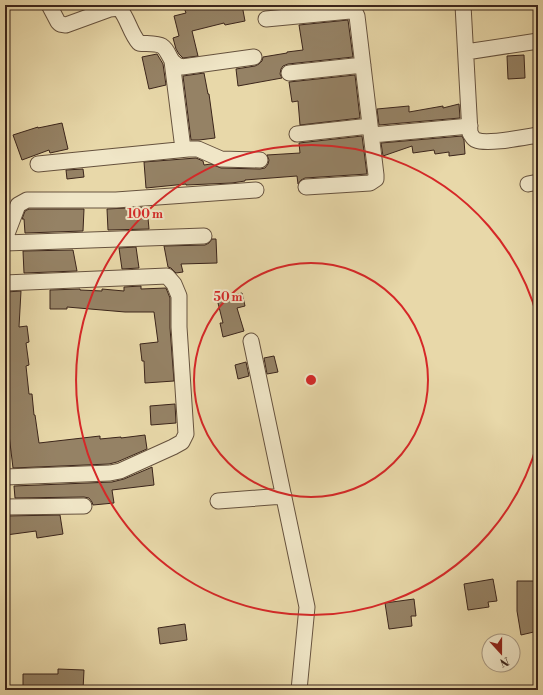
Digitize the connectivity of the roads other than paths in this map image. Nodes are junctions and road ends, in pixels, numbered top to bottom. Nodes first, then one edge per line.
1 (49, 5) edge
2 (463, 5) edge
3 (266, 19) dead end
4 (538, 41) edge
5 (466, 52) junction
6 (254, 57) dead end
7 (172, 61) junction
8 (363, 65) junction
9 (289, 73) dead end
10 (470, 126) junction
11 (371, 130) junction
12 (296, 134) dead end
13 (538, 135) edge
14 (183, 149) junction
15 (260, 160) dead end
16 (38, 164) dead end
17 (306, 187) dead end
18 (256, 190) dead end
19 (204, 236) dead end
20 (5, 240) edge
21 (5, 243) edge
22 (5, 283) edge
23 (251, 341) dead end
24 (5, 477) edge
25 (284, 496) junction
26 (218, 501) dead end
27 (84, 506) dead end
28 (5, 507) edge
29 (299, 690) edge

1 - 7 street
2 - 5 street
3 - 8 street
4 - 5 street
5 - 10 street
6 - 7 street
7 - 14 street
8 - 9 street
8 - 11 street
10 - 11 street
10 - 13 street
11 - 12 street
11 - 17 street
14 - 15 street
14 - 16 street
18 - 20 street
19 - 21 street
22 - 24 street
23 - 25 street
25 - 26 street
25 - 29 street
27 - 28 street

